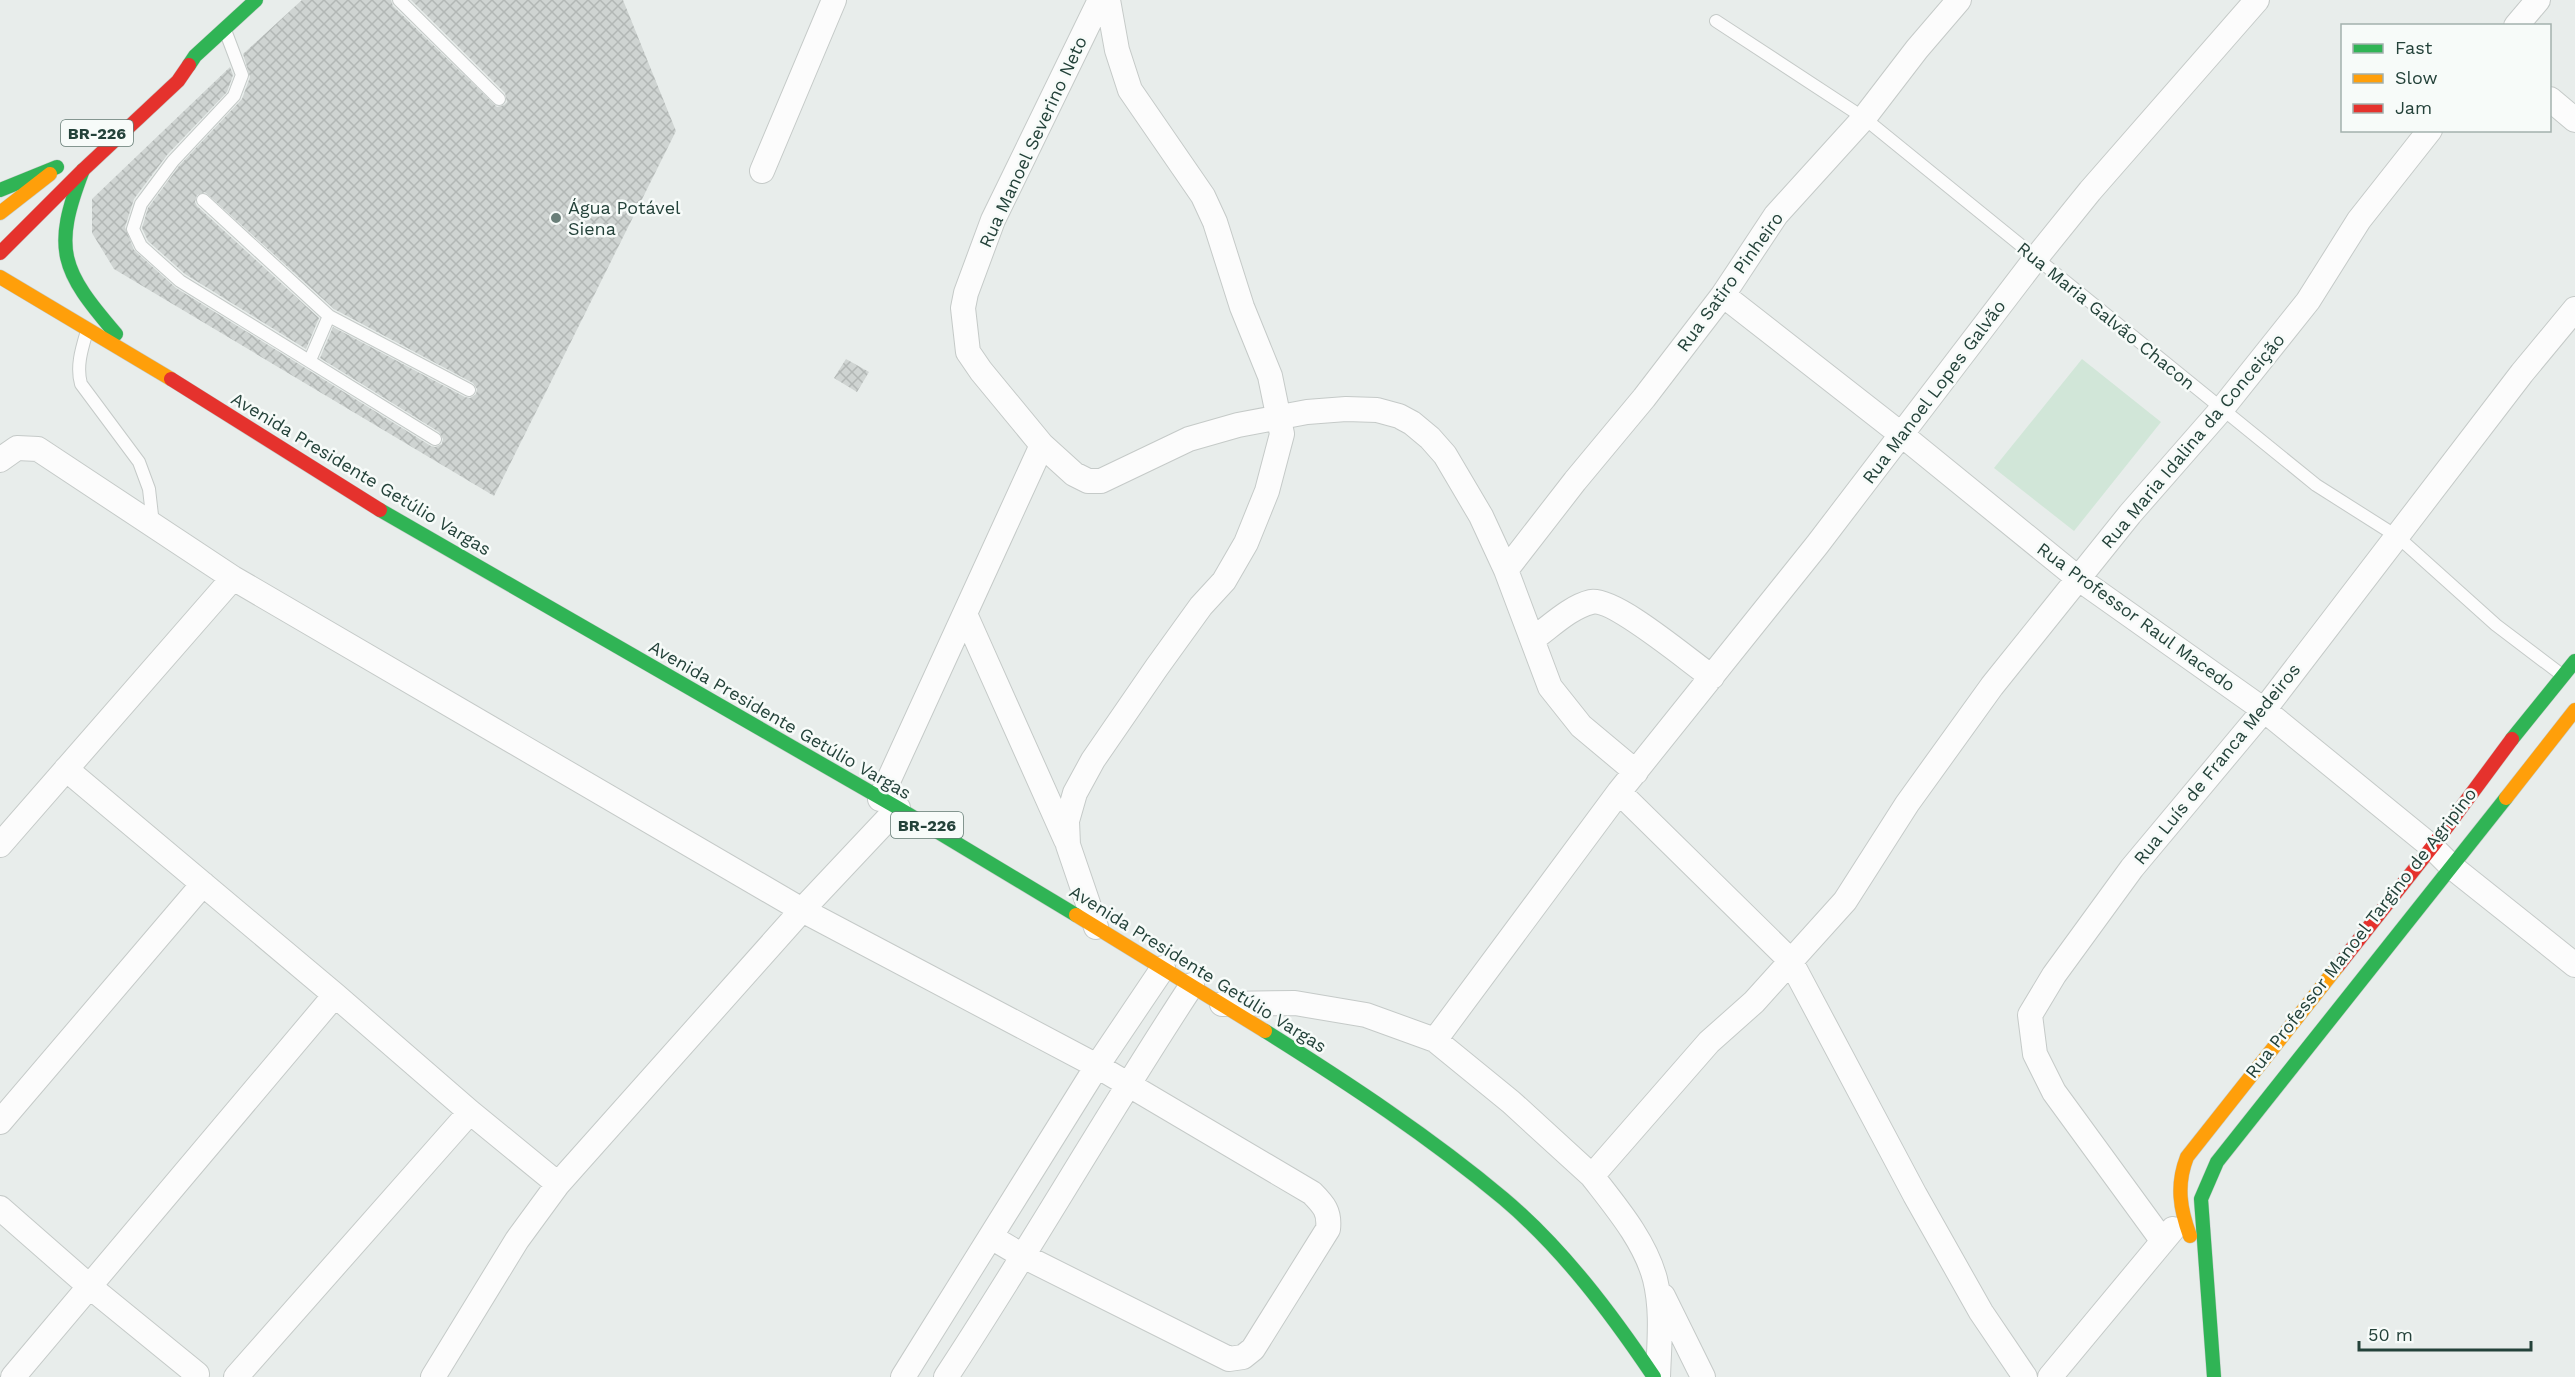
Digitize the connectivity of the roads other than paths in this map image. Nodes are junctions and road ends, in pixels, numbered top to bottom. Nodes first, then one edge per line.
1 (256, 0) edge
2 (399, 0) edge
3 (834, 0) edge
4 (1959, 0) edge
5 (2257, 0) edge
6 (2538, 0) edge
7 (1098, 1) edge
8 (1716, 21) dead end
9 (2518, 24) edge
10 (224, 29) junction
11 (195, 56) junction
12 (162, 77) dead end
13 (499, 99) dead end
14 (2551, 100) edge
15 (1864, 118) junction
16 (2575, 120) edge
17 (2428, 132) edge
18 (83, 170) junction
19 (762, 171) dead end
20 (0, 190) edge
21 (203, 200) dead end
22 (0, 213) edge
23 (0, 253) edge
24 (2036, 258) junction
25 (0, 277) edge
26 (1723, 295) junction
27 (2575, 309) edge
28 (329, 316) junction
29 (88, 329) junction
30 (135, 356) junction
31 (310, 360) junction
32 (469, 390) dead end
33 (2221, 410) junction
34 (1278, 417) junction
35 (1902, 435) junction
36 (435, 438) dead end
37 (1042, 445) junction
38 (0, 460) edge
39 (153, 525) junction
40 (2398, 537) junction
41 (1506, 570) junction
42 (234, 578) junction
43 (2079, 579) junction
44 (965, 614) junction
45 (1533, 639) junction
46 (2575, 661) edge
47 (2564, 676) junction
48 (1712, 677) junction
49 (2575, 684) edge
50 (2264, 710) junction
51 (2575, 710) edge
52 (66, 769) junction
53 (1636, 772) junction
54 (1619, 792) junction
55 (889, 803) junction
56 (0, 845) edge
57 (1068, 845) junction
58 (2432, 847) junction
59 (2452, 867) junction
60 (203, 884) junction
61 (802, 910) junction
62 (1096, 927) junction
63 (1790, 960) junction
64 (2575, 965) edge
65 (1163, 968) junction
66 (1192, 985) junction
67 (335, 995) junction
68 (1221, 1004) junction
69 (1435, 1040) junction
70 (1097, 1066) junction
71 (1127, 1084) junction
72 (470, 1112) junction
73 (0, 1122) edge
74 (1592, 1176) junction
75 (558, 1184) junction
76 (0, 1208) edge
77 (2192, 1215) junction
78 (991, 1237) junction
79 (2162, 1240) junction
80 (1023, 1256) junction
81 (1655, 1279) junction
82 (2206, 1279) junction
83 (90, 1286) junction
84 (197, 1374) dead end
85 (13, 1377) edge
86 (236, 1377) edge
87 (433, 1377) edge
88 (903, 1377) edge
89 (946, 1377) edge
90 (1656, 1377) edge
91 (1703, 1377) edge
92 (2025, 1377) edge
93 (2050, 1377) edge
94 (2214, 1377) edge

1 - 10 main road, BR-226
2 - 13 lane
3 - 19 street
4 - 15 street, Rua Satiro Pinheiro
5 - 24 street, Rua Manoel Lopes Galvão
6 - 9 street
7 - 34 street
7 - 37 street, Rua Manoel Severino Neto
8 - 15 lane, Rua Maria Galvão Chacon
10 - 11 main road, BR-226
10 - 31 lane
11 - 12 main road, BR-226
11 - 18 main road, BR-226
14 - 16 street
15 - 24 lane, Rua Maria Galvão Chacon
15 - 26 street, Rua Satiro Pinheiro
17 - 33 street, Rua Maria Idalina da Conceição
18 - 23 main road, BR-226
18 - 30 main road
20 - 22 main road, BR-226
21 - 28 lane
24 - 33 lane, Rua Maria Galvão Chacon
24 - 35 street, Rua Manoel Lopes Galvão
25 - 29 main road, BR-226
26 - 35 street, Rua Professor Raul Macedo
26 - 41 street, Rua Satiro Pinheiro
27 - 40 street, Rua Luís de Franca Medeiros
28 - 31 lane
28 - 32 lane
29 - 30 main road, BR-226
29 - 39 lane
30 - 55 main road, Avenida Presidente Getúlio Vargas / BR-226
31 - 36 lane
33 - 40 lane, Rua Maria Galvão Chacon
33 - 43 street, Rua Maria Idalina da Conceição
34 - 37 street, Rua Manoel Severino Neto
34 - 41 street, Rua Manoel Severino Neto
34 - 57 street
35 - 43 street, Rua Professor Raul Macedo
35 - 48 street, Rua Manoel Lopes Galvão
37 - 44 street
38 - 39 street
39 - 42 street
40 - 47 lane, Rua Maria Galvão Chacon
40 - 50 street, Rua Luís de Franca Medeiros
41 - 45 street, Rua Manoel Severino Neto
42 - 52 street
42 - 61 street
43 - 50 street, Rua Professor Raul Macedo
43 - 63 street, Rua Maria Idalina da Conceição
44 - 55 street
44 - 57 street
45 - 48 street
45 - 53 street, Rua Manoel Severino Neto
46 - 47 main road, Rua Professor Manoel Targino de Agripino
47 - 49 lane, Rua Maria Galvão Chacon
47 - 58 main road, Rua Professor Manoel Targino de Agripino
48 - 53 street, Rua Manoel Lopes Galvão
50 - 58 street, Rua Professor Raul Macedo
50 - 79 street, Rua Luís de Franca Medeiros
51 - 59 main road, Rua Professor Manoel Targino de Agripino
52 - 56 street
52 - 60 street
53 - 54 street, Rua Manoel Lopes Galvão
54 - 63 street
54 - 69 street, Rua Manoel Lopes Galvão
55 - 61 street
55 - 62 main road, Avenida Presidente Getúlio Vargas / BR-226
57 - 62 street
58 - 59 street, Rua Professor Raul Macedo
58 - 77 main road, Rua Professor Manoel Targino de Agripino
59 - 64 street, Rua Professor Raul Macedo
59 - 77 main road, Rua Professor Manoel Targino de Agripino
60 - 67 street
60 - 73 street
61 - 70 street
61 - 75 street
62 - 65 main road, Avenida Presidente Getúlio Vargas / BR-226
63 - 74 street, Rua Maria Idalina da Conceição
63 - 92 street
65 - 66 main road, Avenida Presidente Getúlio Vargas / BR-226
65 - 70 street
66 - 68 main road, Avenida Presidente Getúlio Vargas / BR-226
66 - 71 street
67 - 72 street
67 - 83 street
68 - 69 street
68 - 90 main road, Avenida Presidente Getúlio Vargas / BR-226
69 - 74 street
70 - 71 street
70 - 78 street
71 - 80 street
71 - 80 street
72 - 75 street
72 - 86 street
74 - 81 street
75 - 87 street
76 - 83 street
77 - 79 street
77 - 82 main road
77 - 82 main road
78 - 80 street
78 - 88 street
79 - 93 street
80 - 89 street
81 - 90 street
81 - 91 street
82 - 94 main road
83 - 84 street
83 - 85 street

